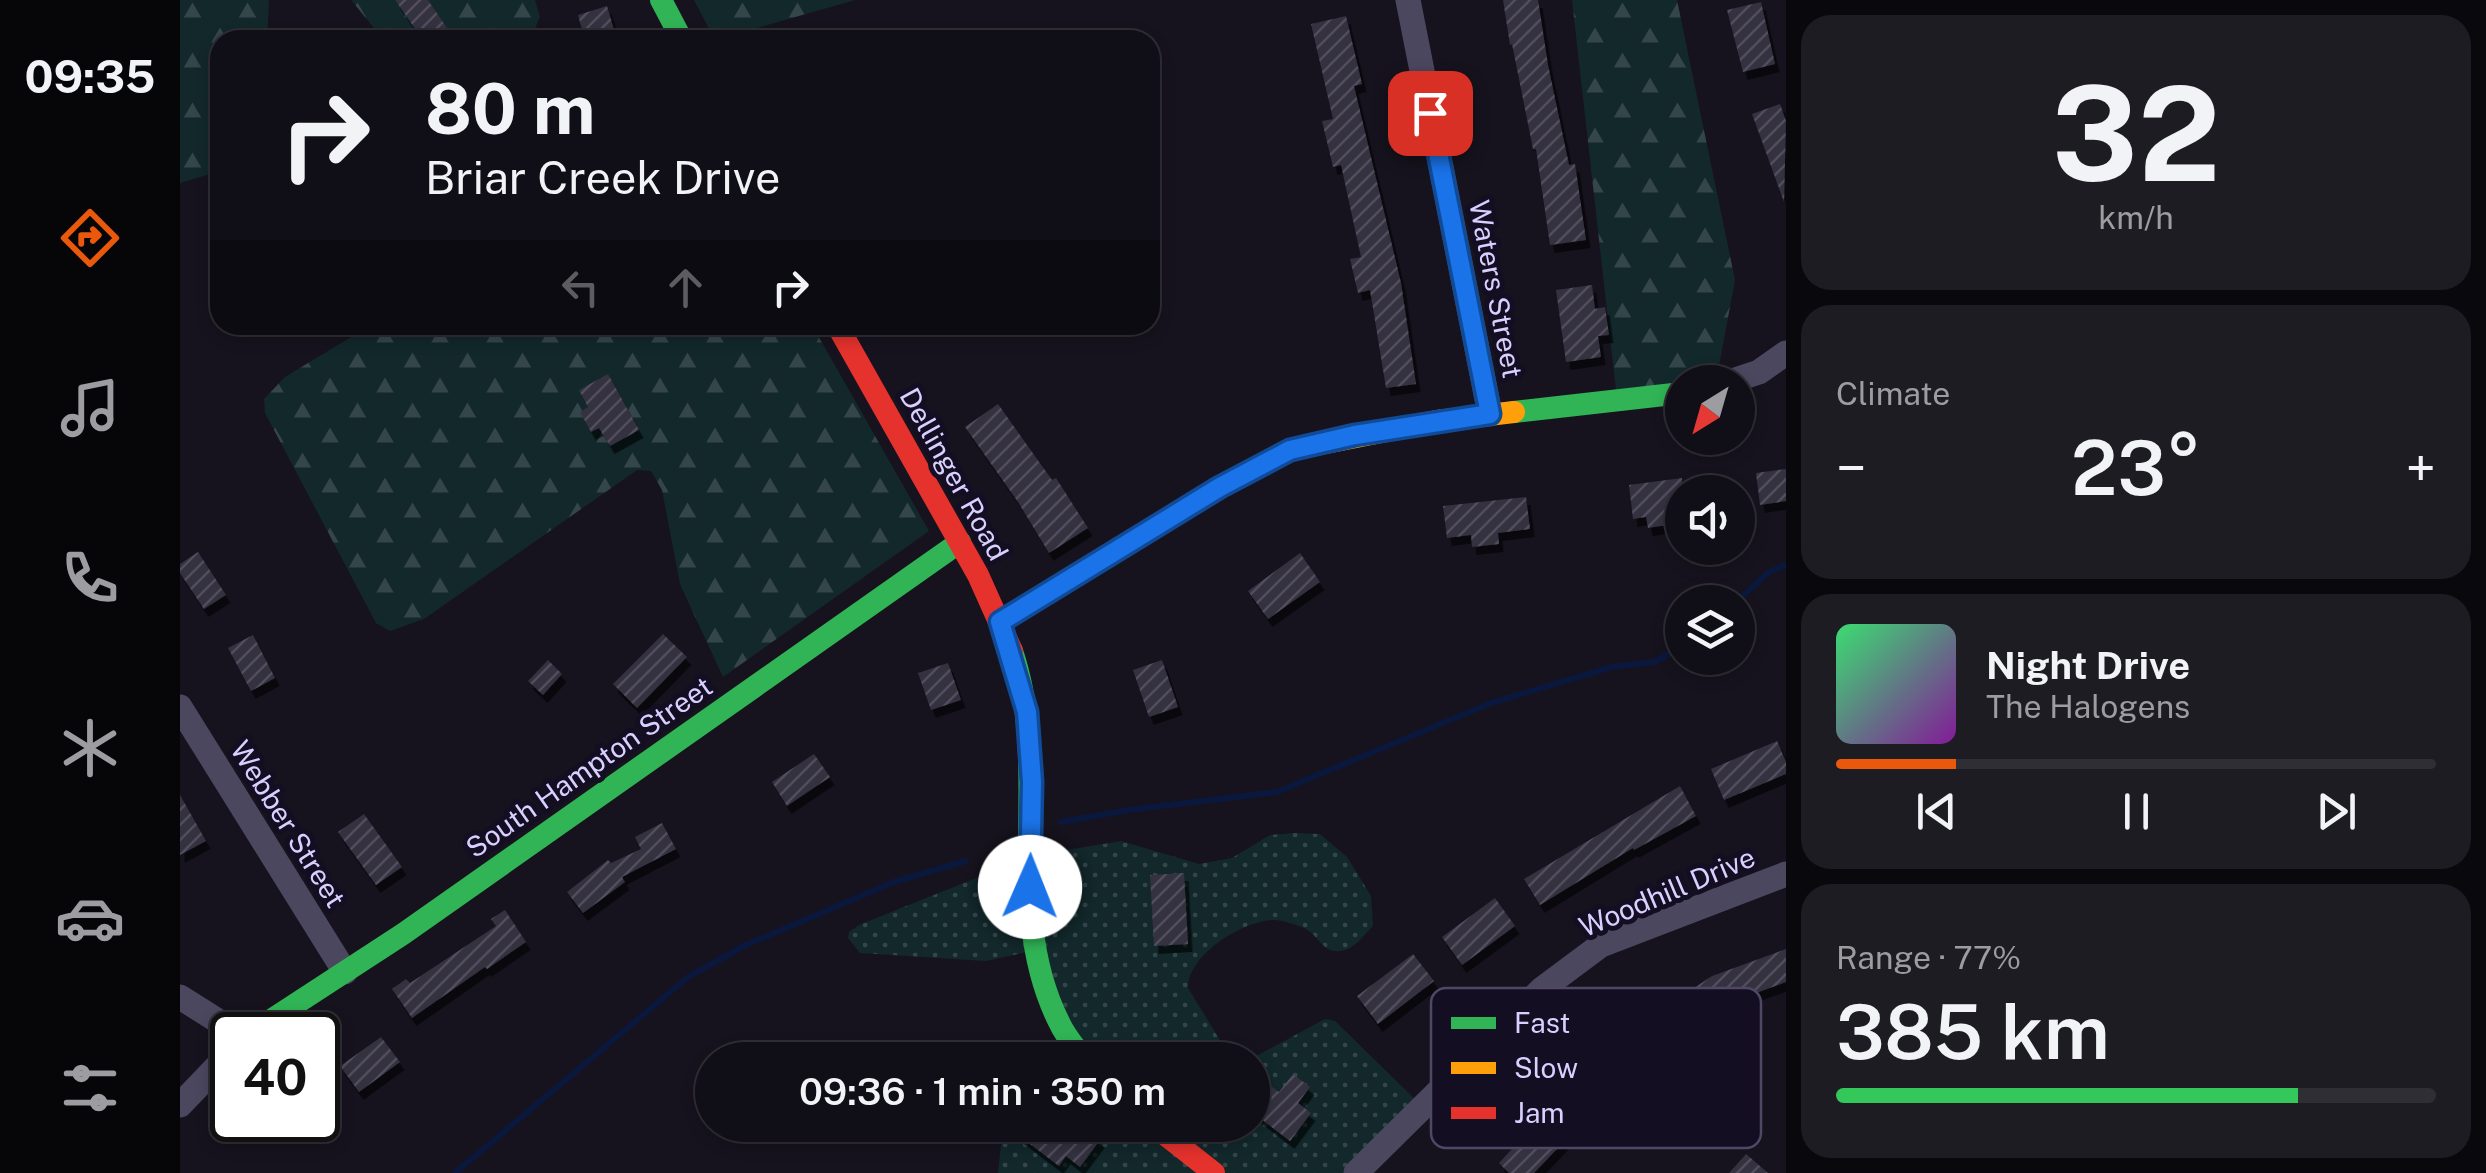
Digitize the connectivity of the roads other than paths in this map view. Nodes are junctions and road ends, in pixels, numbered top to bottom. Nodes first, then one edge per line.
1 (661, 0) edge
2 (1408, 0) edge
3 (677, 30) edge
4 (843, 335) edge
5 (1786, 353) edge
6 (1755, 373) edge
7 (1665, 395) edge
8 (1490, 414) junction
9 (960, 542) junction
10 (1000, 622) junction
11 (180, 707) edge
12 (1786, 874) edge
13 (345, 972) junction
14 (1542, 988) edge
15 (180, 997) edge
16 (283, 1012) edge
17 (210, 1016) edge
18 (1074, 1042) edge
19 (210, 1074) edge
20 (1431, 1098) edge
21 (180, 1105) edge
22 (1175, 1142) edge
23 (1214, 1173) edge
24 (1356, 1173) edge

1 - 3 street
2 - 8 street, Waters Street
4 - 9 street, Dellinger Road
5 - 6 street
7 - 8 street
8 - 10 street
9 - 10 street, Dellinger Road
9 - 13 street, South Hampton Street
10 - 18 street, Dellinger Road
11 - 13 street, Webber Street
12 - 14 street, Woodhill Drive
13 - 16 street, South Hampton Street
15 - 17 street
19 - 21 street
20 - 24 street, Woodhill Drive
22 - 23 street

